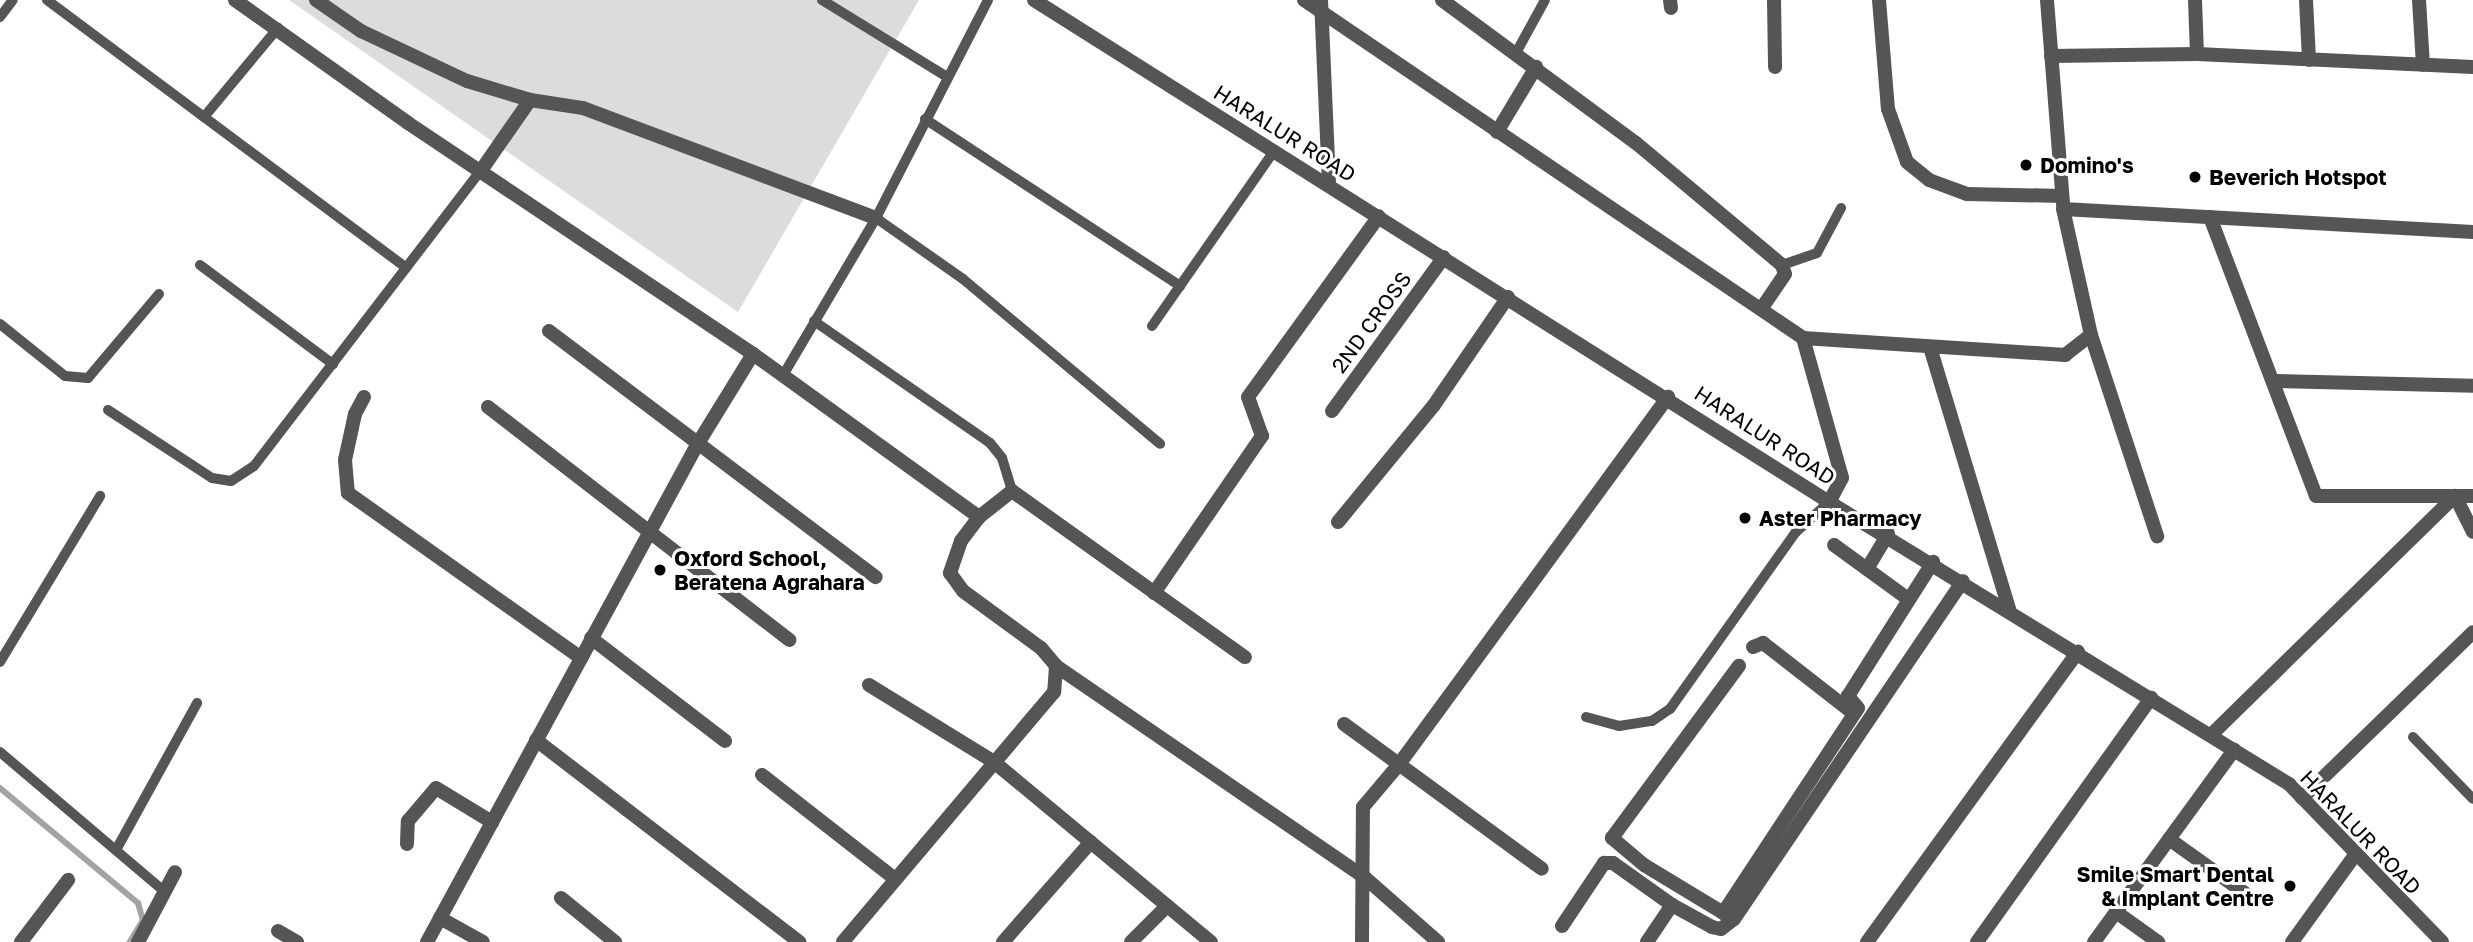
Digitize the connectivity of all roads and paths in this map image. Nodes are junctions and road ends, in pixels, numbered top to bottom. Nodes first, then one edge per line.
1 (13, 0) edge
2 (47, 0) edge
3 (235, 0) edge
4 (316, 0) edge
5 (822, 0) edge
6 (988, 0) edge
7 (1034, 0) edge
8 (1304, 0) edge
9 (1442, 0) edge
10 (1545, 0) edge
11 (1774, 0) edge
12 (1879, 0) edge
13 (2047, 0) edge
14 (2195, 0) edge
15 (2306, 0) edge
16 (2419, 0) edge
17 (1321, 7) edge
18 (0, 17) edge
19 (278, 28) junction
20 (1516, 53) junction
21 (2197, 54) junction
22 (2051, 56) junction
23 (2309, 60) junction
24 (2423, 65) junction
25 (1536, 67) junction
26 (1775, 67) dead end
27 (2473, 67) edge
28 (947, 77) junction
29 (530, 100) junction
30 (204, 117) junction
31 (925, 119) junction
32 (1497, 132) junction
33 (1274, 150) junction
34 (480, 172) junction
35 (1329, 185) junction
36 (2063, 202) junction
37 (1841, 208) dead end
38 (1379, 216) junction
39 (2210, 217) junction
40 (876, 218) junction
41 (2473, 232) edge
42 (1444, 257) junction
43 (200, 265) dead end
44 (1782, 265) junction
45 (406, 268) junction
46 (1180, 286) junction
47 (159, 294) dead end
48 (1508, 297) junction
49 (1762, 308) junction
50 (814, 321) junction
51 (0, 324) edge
52 (1152, 326) dead end
53 (549, 331) dead end
54 (2091, 335) junction
55 (1803, 338) junction
56 (1930, 347) junction
57 (753, 354) junction
58 (333, 363) junction
59 (782, 377) junction
60 (2274, 381) junction
61 (2473, 386) edge
62 (364, 397) dead end
63 (1668, 397) junction
64 (488, 407) dead end
65 (108, 410) dead end
66 (1332, 411) dead end
67 (1160, 444) dead end
68 (697, 445) junction
69 (1012, 491) junction
70 (100, 496) dead end
71 (2455, 496) junction
72 (2473, 496) edge
73 (1829, 502) junction
74 (979, 517) junction
75 (1338, 522) dead end
76 (650, 531) junction
77 (2473, 532) edge
78 (1888, 534) junction
79 (2157, 536) dead end
80 (1834, 545) dead end
81 (1933, 562) junction
82 (1867, 569) junction
83 (876, 577) dead end
84 (1963, 581) junction
85 (1154, 593) junction
86 (1908, 599) junction
87 (2009, 610) junction
88 (2473, 632) edge
89 (592, 638) junction
90 (789, 640) dead end
91 (1753, 647) dead end
92 (2078, 652) junction
93 (1245, 657) dead end
94 (581, 659) junction
95 (0, 662) edge
96 (1056, 666) junction
97 (1739, 666) dead end
98 (869, 685) dead end
99 (2151, 698) junction
100 (197, 703) dead end
101 (1854, 713) junction
102 (1586, 718) dead end
103 (1344, 724) dead end
104 (2211, 735) junction
105 (2413, 737) dead end
106 (536, 740) junction
107 (725, 741) dead end
108 (2234, 750) junction
109 (0, 752) edge
110 (994, 762) junction
111 (1400, 763) junction
112 (761, 775) dead end
113 (2302, 798) junction
114 (2473, 799) edge
115 (492, 822) junction
116 (2169, 839) junction
117 (1091, 842) junction
118 (407, 844) dead end
119 (116, 850) junction
120 (2354, 855) junction
121 (1542, 869) dead end
122 (175, 873) dead end
123 (1363, 876) junction
124 (895, 879) junction
125 (68, 880) dead end
126 (165, 892) junction
127 (2246, 894) dead end
128 (561, 898) dead end
129 (1672, 905) junction
130 (1167, 906) junction
131 (2116, 912) junction
132 (1729, 916) junction
133 (440, 918) junction
134 (1562, 926) dead end
135 (278, 931) dead end
136 (21, 942) edge
137 (138, 942) edge
138 (297, 942) edge
139 (427, 942) edge
140 (483, 942) edge
141 (615, 942) edge
142 (799, 942) edge
143 (843, 942) edge
144 (1003, 942) edge
145 (1131, 942) edge
146 (1211, 942) edge
147 (1362, 942) edge
148 (1438, 942) edge
149 (1647, 942) edge
150 (1867, 942) edge
151 (1977, 942) edge
152 (2094, 942) edge
153 (2158, 942) edge
154 (2291, 942) edge
155 (2442, 942) edge

1 - 18 lane
2 - 30 lane
3 - 19 street
4 - 29 street
5 - 28 lane
6 - 28 lane
7 - 33 street, HARALUR ROAD
8 - 17 street
9 - 20 street
10 - 20 lane
11 - 26 street
12 - 36 street
13 - 22 street
14 - 21 street
15 - 23 street
16 - 24 street
17 - 32 street
17 - 35 street
19 - 30 lane
19 - 34 street
20 - 25 street
21 - 22 street
21 - 23 street
22 - 36 street
23 - 24 street
24 - 27 street
25 - 32 street
25 - 44 street
28 - 31 lane
29 - 34 street
29 - 40 street
30 - 45 lane
31 - 40 lane
31 - 46 lane
32 - 49 street
33 - 35 street, HARALUR ROAD
33 - 46 lane
34 - 45 lane
34 - 57 street
35 - 38 street, HARALUR ROAD
36 - 39 street
36 - 54 street
37 - 44 lane
38 - 42 street, HARALUR ROAD
38 - 85 street
39 - 41 street
39 - 60 street
40 - 50 lane
40 - 67 lane
42 - 48 street, HARALUR ROAD
42 - 66 street, 2ND CROSS
43 - 58 lane
44 - 49 street
45 - 58 lane
46 - 52 lane
47 - 51 lane
48 - 63 street, HARALUR ROAD
48 - 75 street
49 - 55 street
50 - 59 lane
50 - 69 lane
53 - 68 street
54 - 56 street
54 - 79 street
55 - 56 street
55 - 73 street
56 - 87 street
57 - 59 street
57 - 68 street
58 - 65 lane
59 - 74 street
60 - 61 street
60 - 71 street
62 - 94 street
63 - 73 street, HARALUR ROAD
63 - 111 street
64 - 76 street
68 - 76 street
68 - 83 street
69 - 74 street
69 - 85 street
70 - 95 lane
71 - 72 street
71 - 77 street
71 - 104 street
73 - 78 street, HARALUR ROAD
73 - 102 lane
74 - 96 street
76 - 89 street
76 - 90 street
78 - 81 street, HARALUR ROAD
78 - 82 street
80 - 82 street
81 - 84 street, HARALUR ROAD
81 - 86 street
82 - 86 street
84 - 87 street, HARALUR ROAD
84 - 132 street
85 - 93 street
86 - 101 street
87 - 92 street, HARALUR ROAD
88 - 113 street
89 - 94 street
89 - 107 street
91 - 101 street
92 - 99 street, HARALUR ROAD
92 - 150 street
94 - 106 street
96 - 110 street
96 - 123 street
97 - 132 street
98 - 110 street
99 - 104 street, HARALUR ROAD
99 - 151 street
100 - 119 lane
101 - 132 street
103 - 111 street
104 - 108 street, HARALUR ROAD
105 - 114 lane
106 - 115 street
106 - 142 street
108 - 113 street, HARALUR ROAD
108 - 116 street
109 - 119 lane
110 - 117 street
110 - 124 street
111 - 121 street
111 - 123 street
112 - 124 street
113 - 120 street, HARALUR ROAD
115 - 118 street
115 - 133 street
116 - 127 street
116 - 131 street
117 - 130 street
117 - 144 street
119 - 126 lane
120 - 154 street
120 - 155 street, HARALUR ROAD
122 - 126 street
123 - 147 street
123 - 148 street
124 - 143 street
125 - 136 street
126 - 137 street
128 - 141 street
129 - 132 street
129 - 134 street
129 - 149 street
130 - 145 street
130 - 146 street
131 - 152 street
131 - 153 street
133 - 139 street
133 - 140 street
135 - 138 street

